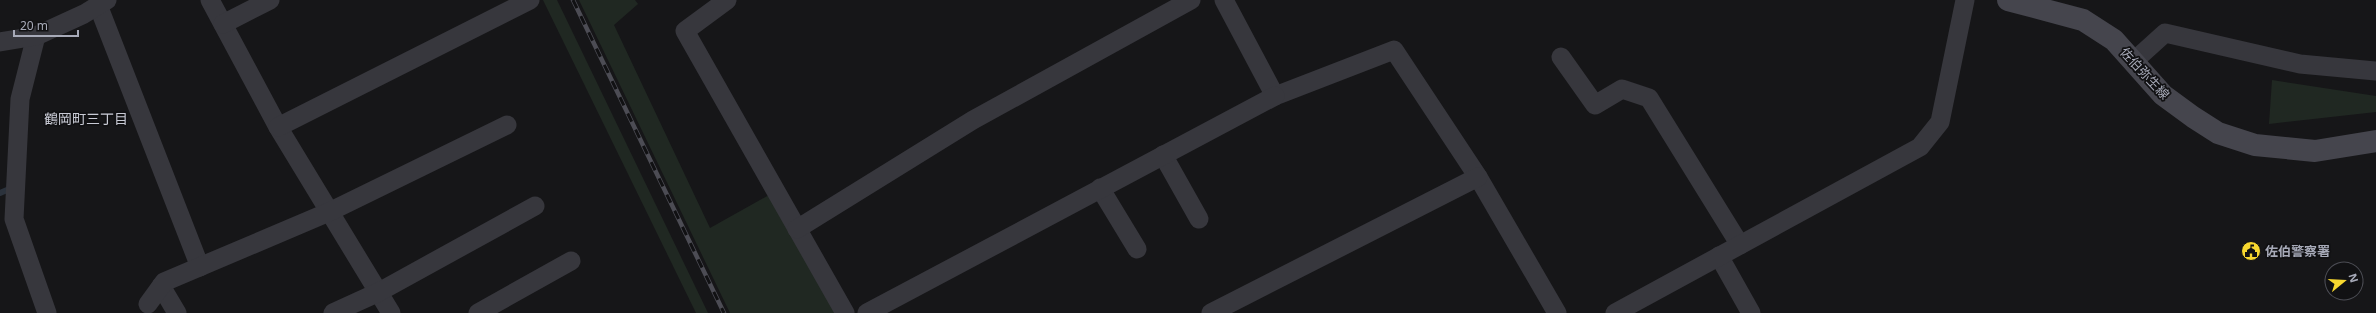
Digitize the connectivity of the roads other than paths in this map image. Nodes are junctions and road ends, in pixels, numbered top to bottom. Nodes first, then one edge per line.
1 (210, 0) edge
2 (270, 0) edge
3 (530, 0) edge
4 (727, 0) edge
5 (1191, 0) edge
6 (1224, 0) edge
7 (1965, 0) edge
8 (2008, 0) edge
9 (103, 3) edge
10 (223, 24) junction
11 (36, 36) junction
12 (0, 42) edge
13 (1561, 58) dead end
14 (2134, 61) junction
15 (2376, 71) edge
16 (1274, 96) junction
17 (507, 125) dead end
18 (278, 127) junction
19 (2376, 141) edge
20 (1163, 155) junction
21 (1478, 177) junction
22 (1100, 188) junction
23 (535, 206) dead end
24 (329, 212) junction
25 (1199, 219) dead end
26 (797, 229) junction
27 (1740, 245) junction
28 (1137, 249) dead end
29 (1719, 256) junction
30 (571, 261) dead end
31 (200, 267) junction
32 (161, 286) junction
33 (379, 292) junction
34 (148, 304) dead end
35 (47, 313) edge
36 (177, 313) edge
37 (333, 313) edge
38 (391, 313) edge
39 (478, 313) edge
40 (845, 313) edge
41 (867, 313) edge
42 (1211, 313) edge
43 (1556, 313) edge
44 (1615, 313) edge
45 (1751, 313) edge

1 - 10 street
2 - 10 street
3 - 18 street
4 - 26 street
5 - 26 street
6 - 16 street
7 - 27 street
8 - 14 main road, 佐伯弥生線
9 - 11 street
9 - 31 street
10 - 18 street
11 - 12 street
11 - 35 street
13 - 27 street
14 - 15 street
14 - 19 main road, 佐伯弥生線
16 - 20 street
16 - 21 street
17 - 24 street
18 - 24 street
20 - 22 street
20 - 25 street
21 - 42 street
21 - 43 street
22 - 28 street
22 - 41 street
23 - 33 street
24 - 31 street
24 - 33 street
26 - 40 street
27 - 29 street
29 - 44 street
29 - 45 street
30 - 39 street
31 - 32 street
32 - 34 street
32 - 36 street
33 - 37 street
33 - 38 street

